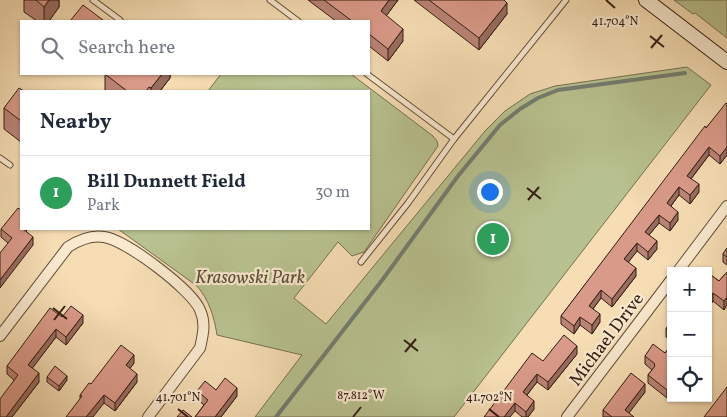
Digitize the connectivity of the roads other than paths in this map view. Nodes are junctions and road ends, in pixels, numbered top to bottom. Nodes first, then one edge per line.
1 (94, 0) edge
2 (270, 0) edge
3 (566, 0) edge
4 (646, 0) edge
5 (120, 20) dead end
6 (297, 20) edge
7 (727, 62) edge
8 (368, 75) edge
9 (454, 139) junction
10 (0, 158) edge
11 (10, 165) dead end
12 (727, 206) edge
13 (362, 262) dead end
14 (681, 267) edge
15 (667, 285) edge
16 (0, 336) edge
17 (148, 417) edge
18 (566, 417) edge

1 - 5 lane
2 - 6 lane
3 - 9 lane
4 - 7 street
8 - 9 lane
9 - 13 lane
10 - 11 lane
12 - 14 street
15 - 18 street, Michael Drive
16 - 17 street

